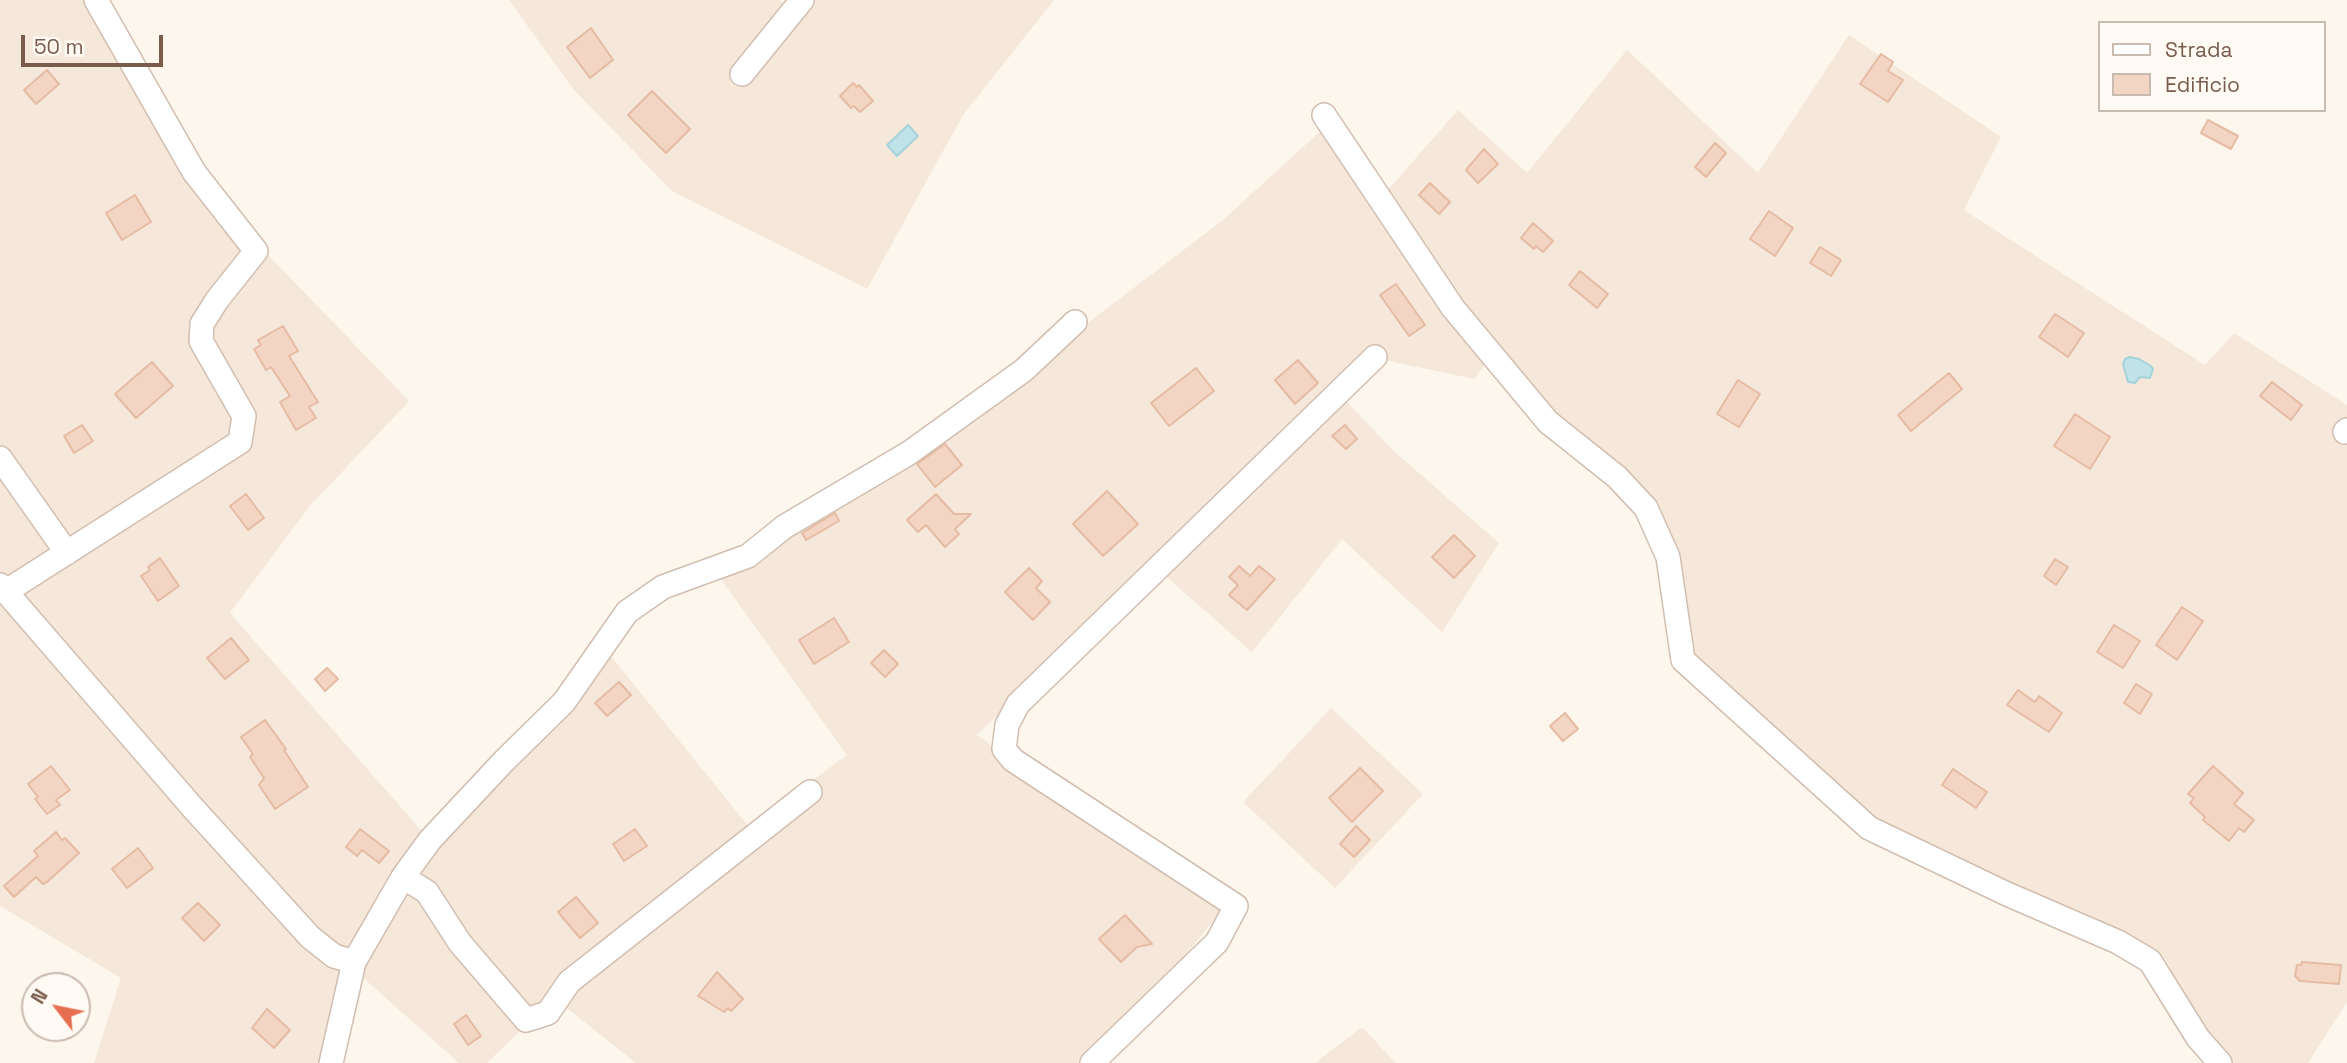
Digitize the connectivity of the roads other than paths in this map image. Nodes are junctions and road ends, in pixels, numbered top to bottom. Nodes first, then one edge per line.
1 (96, 0) edge
2 (802, 0) edge
3 (742, 74) dead end
4 (1324, 115) dead end
5 (1075, 322) dead end
6 (1375, 357) dead end
7 (0, 458) edge
8 (67, 553) junction
9 (3, 588) edge
10 (810, 792) dead end
11 (403, 877) junction
12 (354, 961) junction
13 (331, 1063) edge
14 (1092, 1063) edge
15 (2220, 1063) edge

1 - 8 street
2 - 3 street
4 - 15 street
5 - 11 street
6 - 14 street
7 - 8 street
8 - 9 street
9 - 12 street
10 - 11 street
11 - 12 street
12 - 13 street

